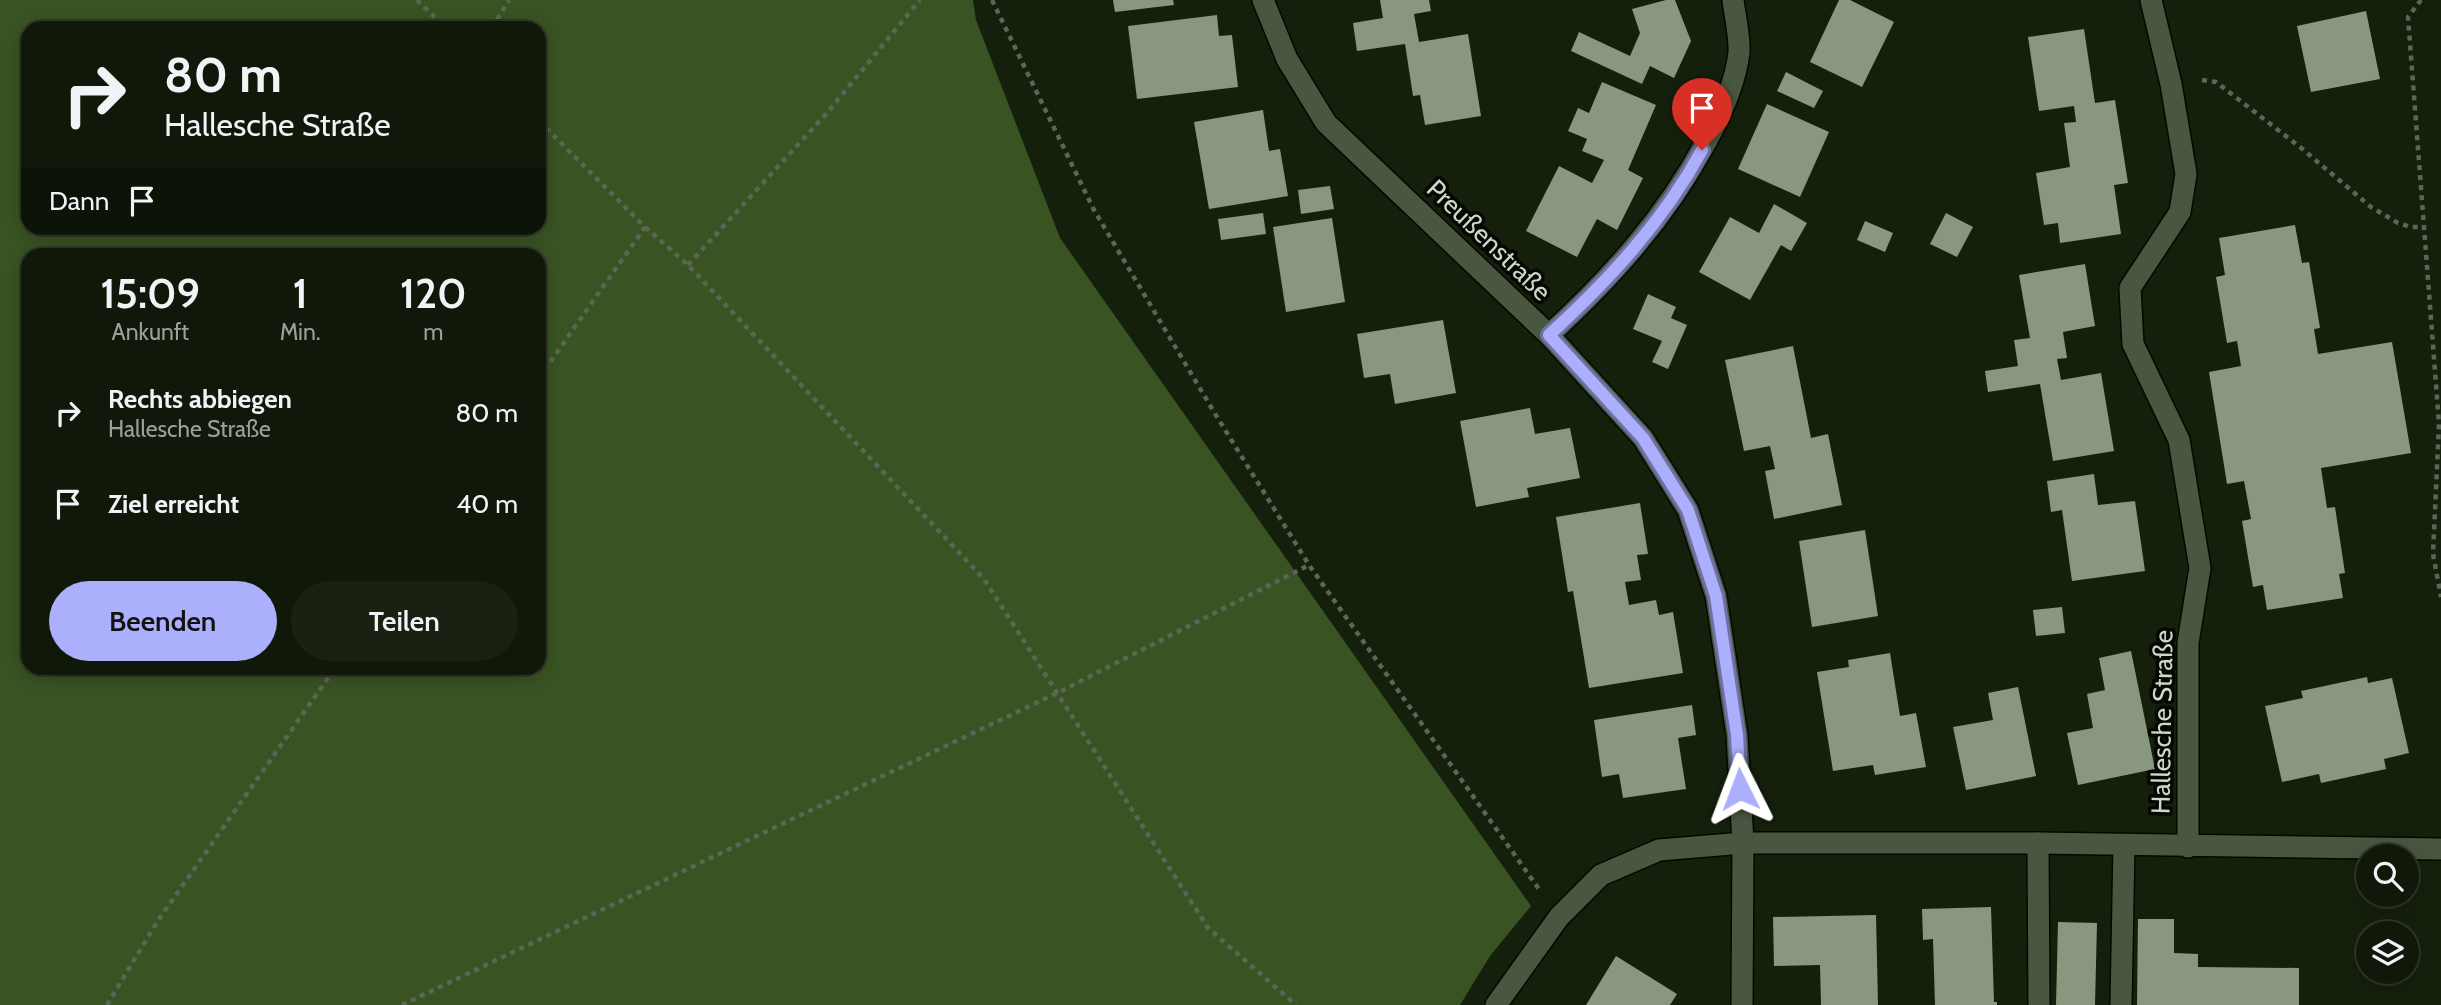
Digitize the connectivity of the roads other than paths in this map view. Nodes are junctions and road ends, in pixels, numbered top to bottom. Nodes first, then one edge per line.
1 (1263, 0) edge
2 (1733, 0) edge
3 (2151, 0) edge
4 (1549, 335) junction
5 (1742, 843) junction
6 (2038, 843) junction
7 (2124, 845) junction
8 (2188, 847) junction
9 (2441, 849) edge
10 (1496, 1005) edge
11 (1742, 1005) edge
12 (2039, 1005) edge
13 (2121, 1005) edge

1 - 4 street, Preußenstraße
2 - 4 street
3 - 8 street, Hallesche Straße
4 - 5 street, Preußenstraße
5 - 6 street
5 - 10 street
5 - 11 street, Preußenstraße
6 - 7 street
6 - 12 street
7 - 8 street
7 - 13 street
8 - 9 street

